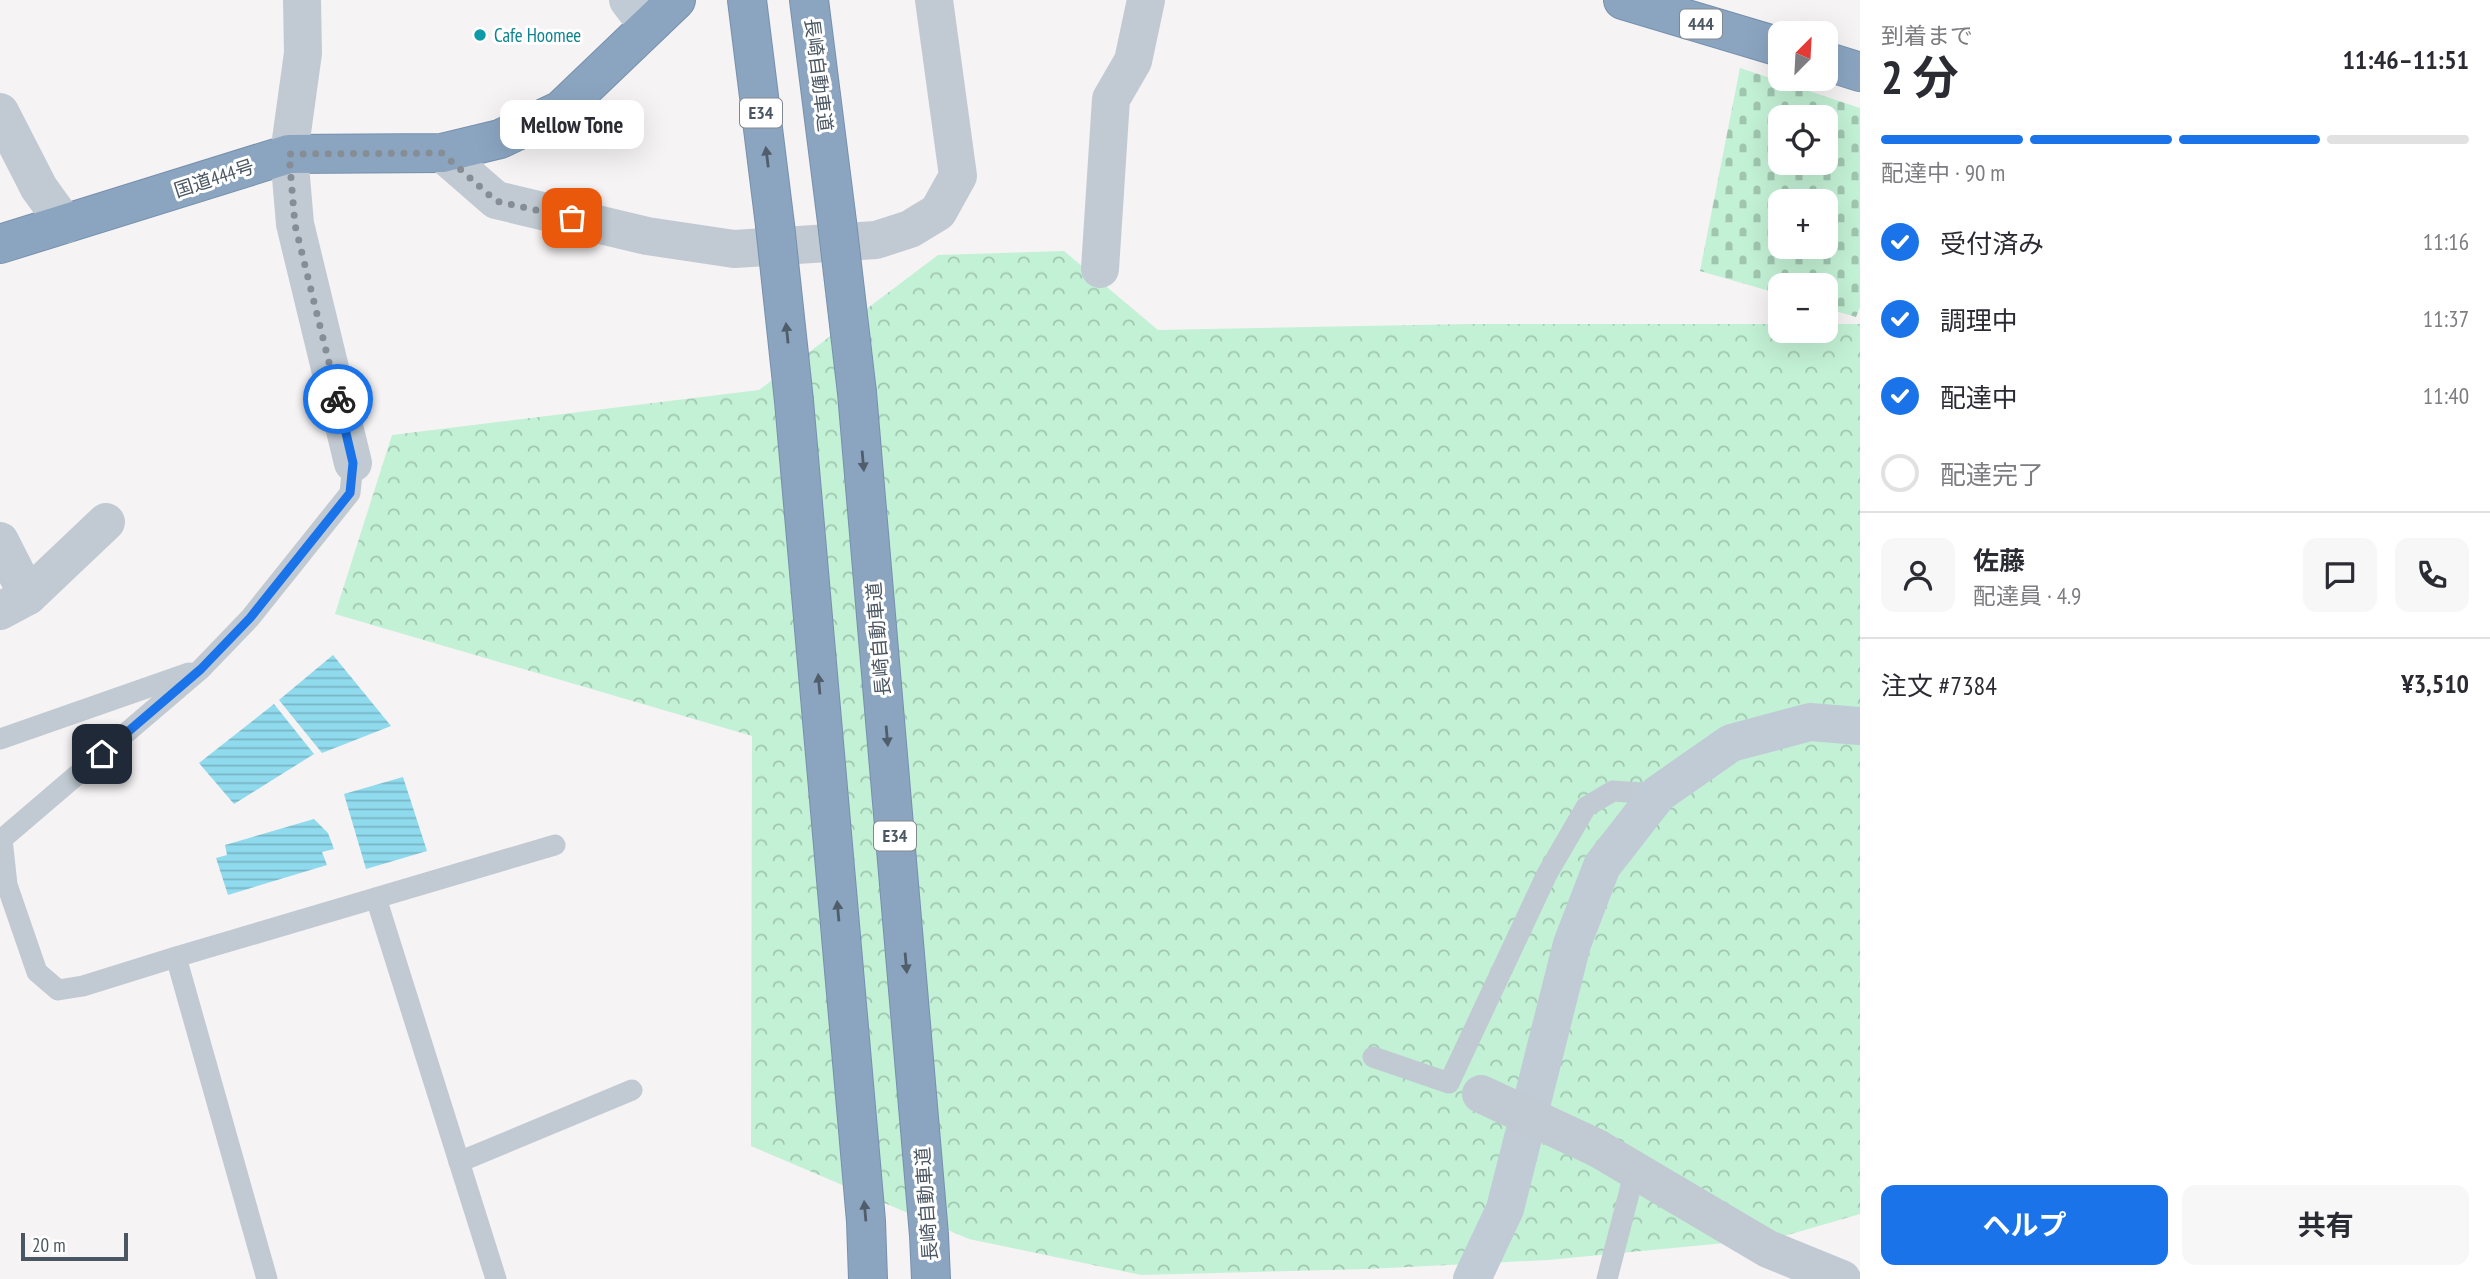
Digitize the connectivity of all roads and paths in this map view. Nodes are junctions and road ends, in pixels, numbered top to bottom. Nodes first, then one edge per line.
1 (302, 0) edge
2 (676, 0) edge
3 (747, 0) edge
4 (809, 0) edge
5 (934, 0) edge
6 (1146, 0) edge
7 (1623, 0) edge
8 (637, 13) edge
9 (1768, 43) edge
10 (1838, 65) edge
11 (1860, 72) edge
12 (0, 112) edge
13 (442, 153) junction
14 (289, 154) junction
15 (65, 224) junction
16 (0, 244) edge
17 (1100, 269) dead end
18 (353, 463) joint
19 (106, 522) dead end
20 (0, 541) edge
21 (14, 604) edge
22 (201, 669) junction
23 (1860, 726) edge
24 (0, 739) edge
25 (1658, 794) junction
26 (555, 845) dead end
27 (376, 898) junction
28 (176, 957) junction
29 (1373, 1057) dead end
30 (632, 1090) dead end
31 (1481, 1094) dead end
32 (458, 1162) junction
33 (1634, 1170) junction
34 (267, 1279) edge
35 (496, 1279) edge
36 (868, 1279) edge
37 (931, 1279) edge
38 (1472, 1279) edge
39 (1607, 1279) edge
40 (1842, 1279) edge

1 - 14 street
2 - 8 highway, 国道444号
36 -> 3 highway, E34, bridge
4 -> 37 highway, 長崎自動車道 / E34, bridge
5 - 13 street
6 - 17 street
7 - 9 highway, 444
8 - 13 highway, 国道444号
10 - 11 highway
12 - 15 street
13 - 14 highway, 国道444号
14 - 15 highway, 国道444号
14 - 18 street
15 - 16 highway, 国道444号
18 - 22 lane
19 - 21 street
20 - 21 street
22 - 24 lane
22 - 28 lane
23 - 25 street
25 - 29 lane
25 - 38 street
26 - 27 lane
27 - 28 lane
27 - 32 lane
28 - 34 lane
30 - 32 lane
31 - 33 street, bridge
32 - 35 lane
33 - 39 lane
33 - 40 street

